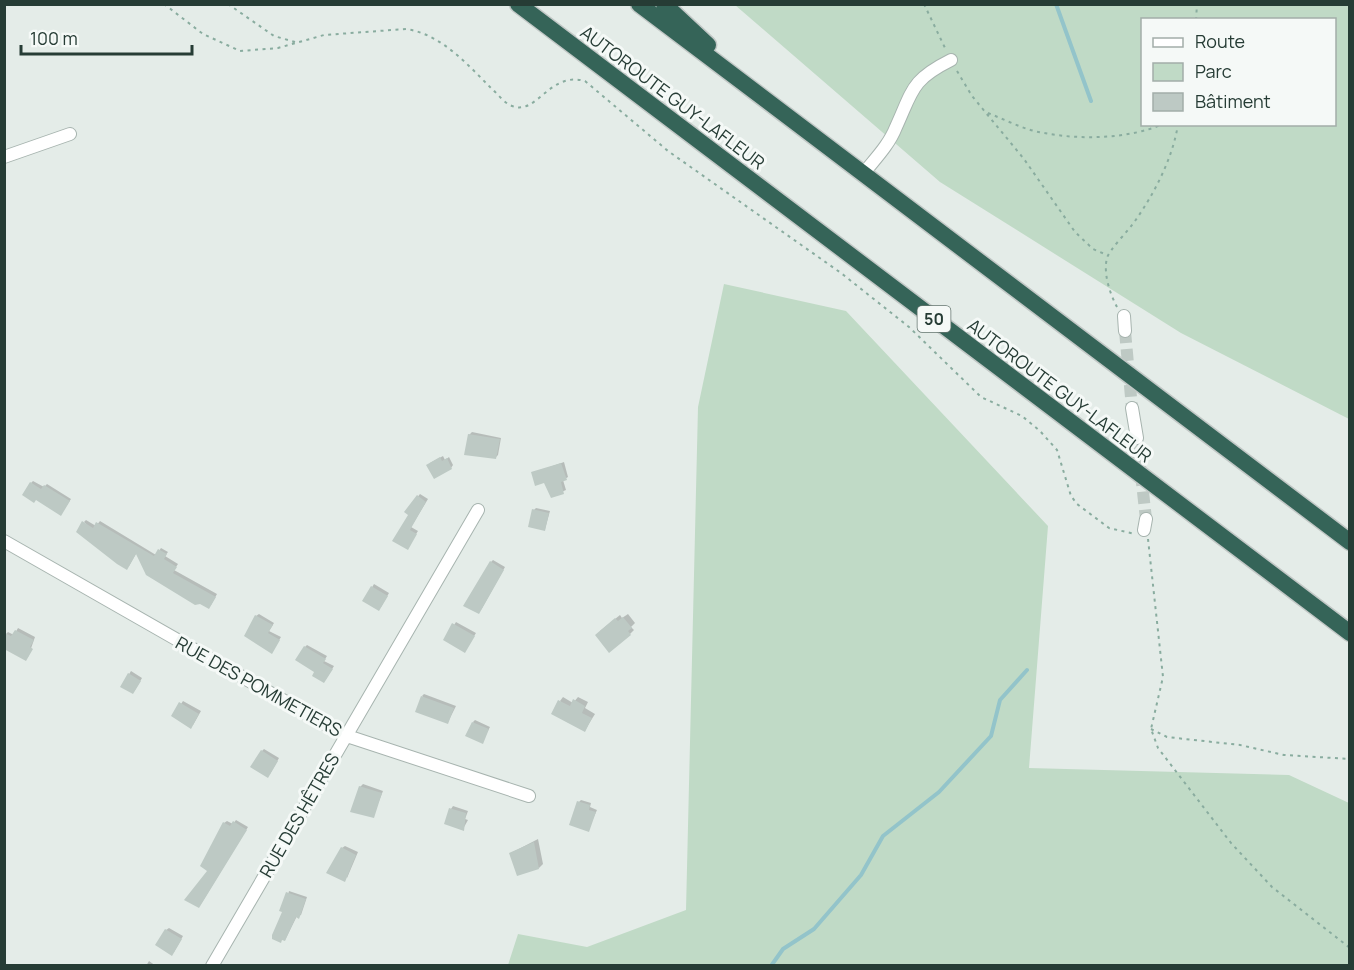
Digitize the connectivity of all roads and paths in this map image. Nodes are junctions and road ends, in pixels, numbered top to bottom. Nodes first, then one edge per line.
1 (164, 4) edge
2 (228, 4) edge
3 (518, 4) edge
4 (639, 4) edge
5 (664, 4) edge
6 (924, 4) edge
7 (296, 42) junction
8 (951, 60) junction
9 (985, 112) junction
10 (791, 120) junction
11 (1157, 126) edge
12 (1178, 126) edge
13 (70, 134) dead end
14 (4, 157) edge
15 (863, 174) junction
16 (1107, 255) junction
17 (1124, 316) joint
18 (1125, 331) tunnel mouth
19 (1132, 408) tunnel mouth
20 (1137, 438) tunnel mouth
21 (477, 510) dead end
22 (4, 541) edge
23 (1350, 542) edge
24 (1350, 633) edge
25 (1151, 729) junction
26 (344, 735) junction
27 (1350, 759) edge
28 (529, 796) dead end
29 (1350, 948) edge
30 (212, 966) edge

1 - 7 path
2 - 7 path
3 - 24 highway, AUTOROUTE GUY-LAFLEUR / 50
4 - 10 highway
5 - 10 highway
6 - 8 path
7 - 25 path
8 - 9 path
8 - 15 street
9 - 11 path
9 - 16 path
10 - 15 highway
12 - 16 path
13 - 14 street
15 - 23 highway
16 - 17 path
17 - 18 street
19 - 20 street
21 - 26 street, RUE DES HÊTRES
22 - 26 street, RUE DES POMMETIERS
25 - 27 path
25 - 29 path
26 - 28 street, RUE DES POMMETIERS
26 - 30 street, RUE DES HÊTRES

